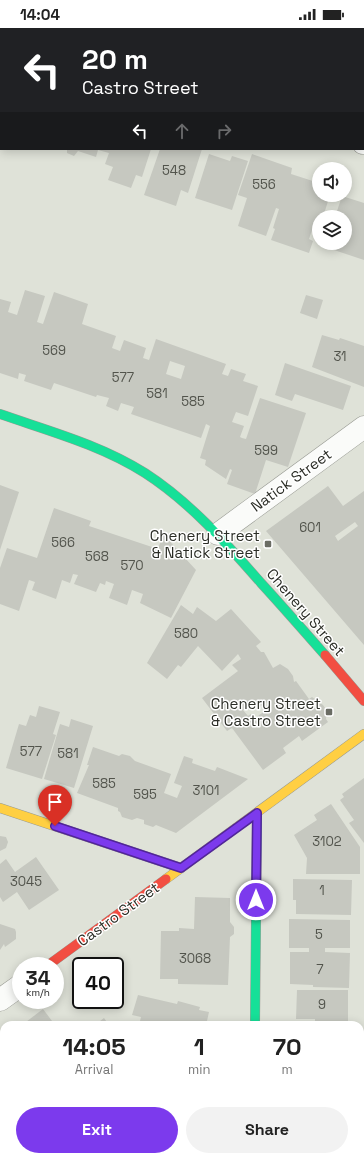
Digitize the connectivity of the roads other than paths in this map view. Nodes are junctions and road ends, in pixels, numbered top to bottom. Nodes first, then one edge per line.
1 (0, 414) edge
2 (364, 427) edge
3 (218, 534) junction
4 (364, 701) edge
5 (364, 734) edge
6 (0, 808) edge
7 (257, 813) junction
8 (181, 868) junction
9 (59, 957) edge
10 (12, 991) edge
11 (0, 1000) edge
12 (255, 1021) edge

1 - 3 street, Chenery Street
2 - 3 street, Natick Street
3 - 4 street, Chenery Street
5 - 7 street, Castro Street
6 - 8 street
7 - 8 street, Castro Street
7 - 12 street
8 - 9 street, Castro Street
10 - 11 street

